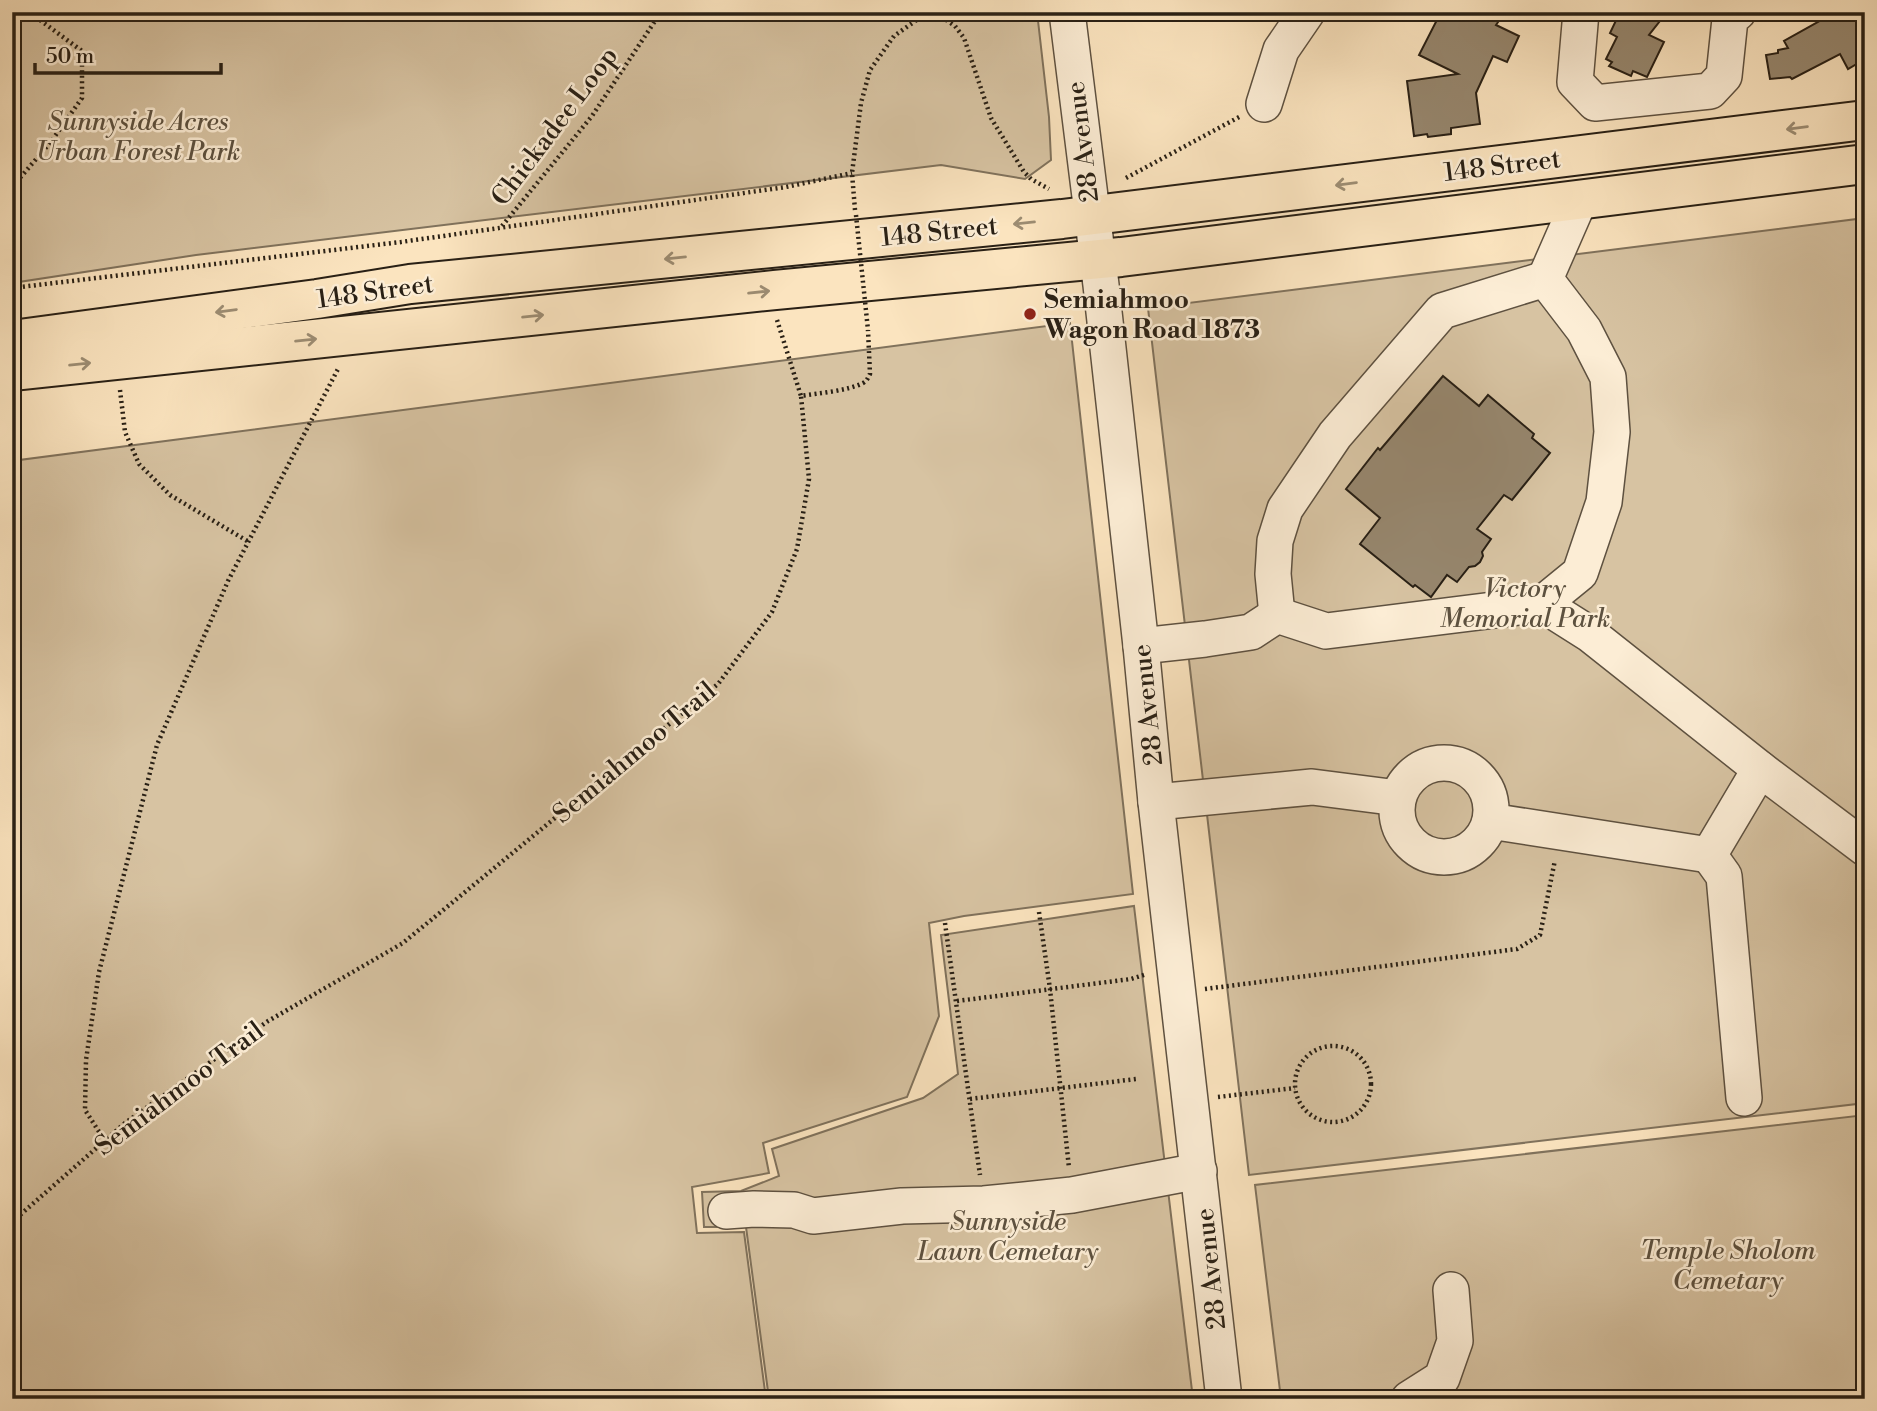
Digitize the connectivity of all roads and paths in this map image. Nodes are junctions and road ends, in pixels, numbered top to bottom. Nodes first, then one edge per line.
1 (29, 12) edge
2 (656, 12) edge
3 (1067, 12) edge
4 (1307, 12) edge
5 (1581, 12) edge
6 (1738, 12) edge
7 (1264, 104) joint
8 (1865, 120) edge
9 (1865, 164) edge
10 (852, 173) junction
11 (1121, 182) dead end
12 (1059, 192) dead end
13 (1580, 199) junction
14 (1091, 216) junction
15 (501, 227) junction
16 (1097, 260) junction
17 (1545, 279) junction
18 (20, 287) junction
19 (12, 288) edge
20 (775, 290) junction
21 (355, 335) junction
22 (12, 340) edge
23 (116, 360) junction
24 (12, 372) edge
25 (801, 396) junction
26 (249, 542) junction
27 (1580, 573) junction
28 (1542, 604) junction
29 (1277, 615) junction
30 (1591, 635) junction
31 (1141, 646) junction
32 (1760, 769) junction
33 (1398, 798) junction
34 (1156, 802) junction
35 (1490, 821) junction
36 (1560, 832) junction
37 (1861, 837) edge
38 (1709, 855) junction
39 (1040, 912) dead end
40 (945, 923) dead end
41 (1151, 973) dead end
42 (1050, 989) junction
43 (1197, 990) dead end
44 (957, 1001) junction
45 (1136, 1079) dead end
46 (1060, 1087) junction
47 (1295, 1088) junction
48 (1210, 1098) dead end
49 (1744, 1098) dead end
50 (970, 1099) junction
51 (105, 1141) junction
52 (1199, 1171) junction
53 (1072, 1195) junction
54 (984, 1204) junction
55 (726, 1211) dead end
56 (12, 1222) edge
57 (1451, 1290) dead end
58 (1224, 1399) edge
59 (1409, 1399) edge

1 - 18 path
2 - 15 path, Chickadee Loop
3 - 14 street, 28 Avenue
4 - 7 street
5 - 6 street
7 - 11 path
8 -> 14 main road, 148 Street
9 - 13 main road, 148 Street
10 - 12 path
10 - 15 path
10 - 25 path, bridge
13 - 16 main road, 148 Street
13 - 17 street
14 - 16 street, 28 Avenue
14 -> 22 main road, 148 Street
15 - 18 path
16 - 20 main road, 148 Street
16 - 31 street, 28 Avenue
17 - 27 street
17 - 29 street
18 - 19 path
21 -> 20 main road, 148 Street
20 - 25 path, Semiahmoo Trail
23 -> 21 main road, 148 Street
21 - 26 path
24 -> 23 main road, 148 Street
23 - 26 path
25 - 51 path, Semiahmoo Trail
26 - 51 path
27 - 28 street
27 - 30 street
28 - 29 street
28 - 30 street
29 - 31 street
30 - 32 street
31 - 34 street, 28 Avenue
32 - 37 street
32 - 38 street
33 - 34 street
33 - 35 street
33 - 35 street
34 - 52 street, 28 Avenue
35 - 36 street
36 - 38 street
36 - 43 path
38 - 49 street
39 - 42 path
40 - 44 path
41 - 42 path
42 - 44 path
42 - 46 path
44 - 50 path
45 - 46 path
46 - 50 path
46 - 53 path
47 - 47 path
47 - 48 path
50 - 54 path
51 - 56 path, Semiahmoo Trail
52 - 53 street
52 - 58 street, 28 Avenue
53 - 54 street
54 - 55 street
57 - 59 street

